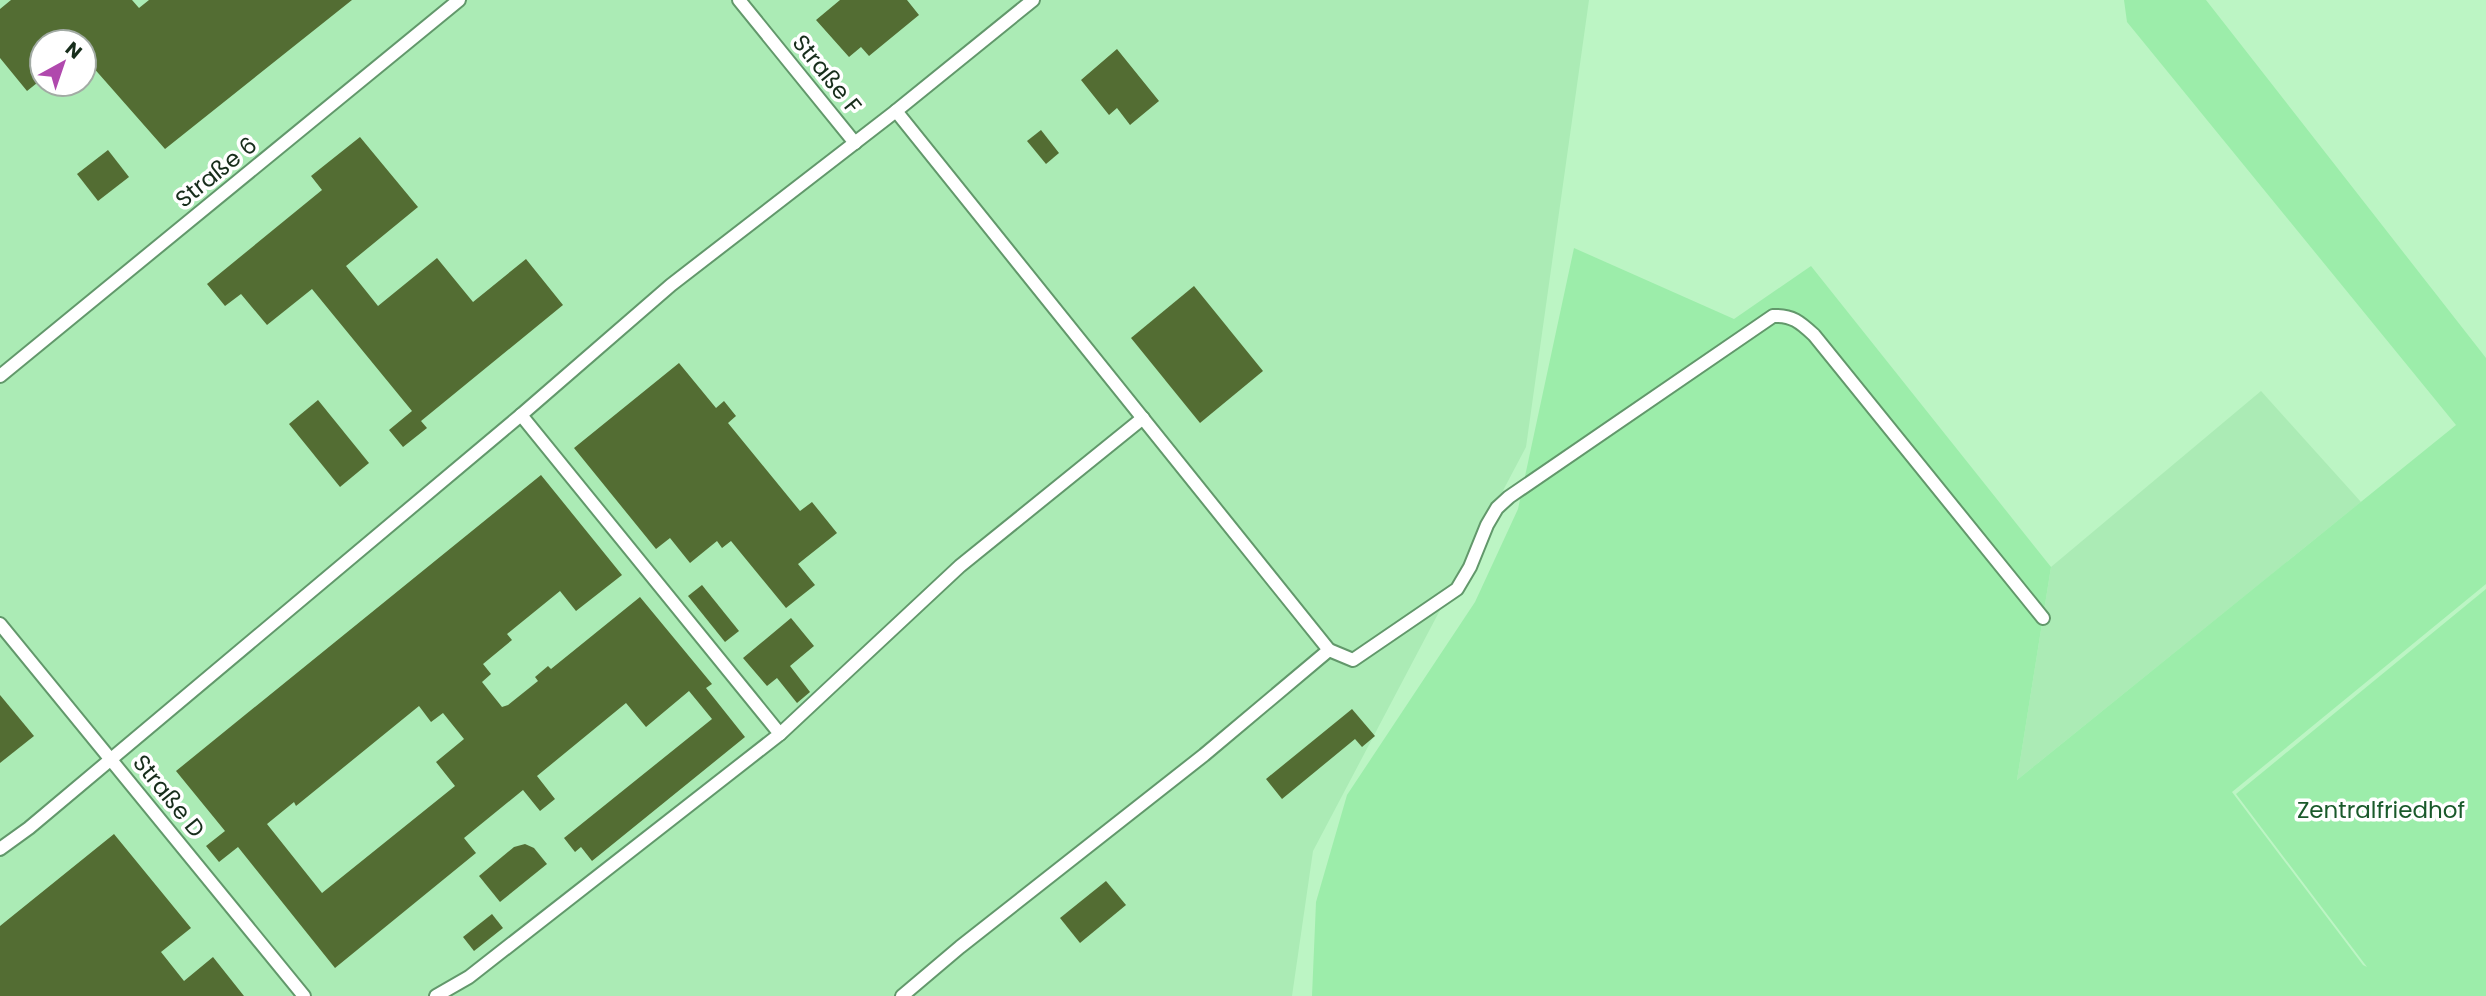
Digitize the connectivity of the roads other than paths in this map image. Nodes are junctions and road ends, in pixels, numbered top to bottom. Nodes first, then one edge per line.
1 (459, 0) edge
2 (739, 0) edge
3 (1033, 0) edge
4 (895, 111) junction
5 (855, 143) junction
6 (0, 376) edge
7 (521, 415) junction
8 (1143, 418) junction
9 (2043, 618) dead end
10 (0, 624) edge
11 (1329, 650) junction
12 (780, 734) junction
13 (110, 758) junction
14 (0, 849) edge
15 (304, 996) edge
16 (436, 996) edge
17 (902, 996) edge

1 - 6 lane, Straße 6
2 - 5 lane, Straße F
3 - 4 lane
4 - 5 lane
4 - 8 lane
5 - 7 lane
7 - 12 lane
7 - 13 lane
8 - 11 lane
8 - 12 lane
9 - 11 lane
10 - 13 lane, Straße D
11 - 17 lane
12 - 16 lane
13 - 14 lane
13 - 15 lane, Straße D

